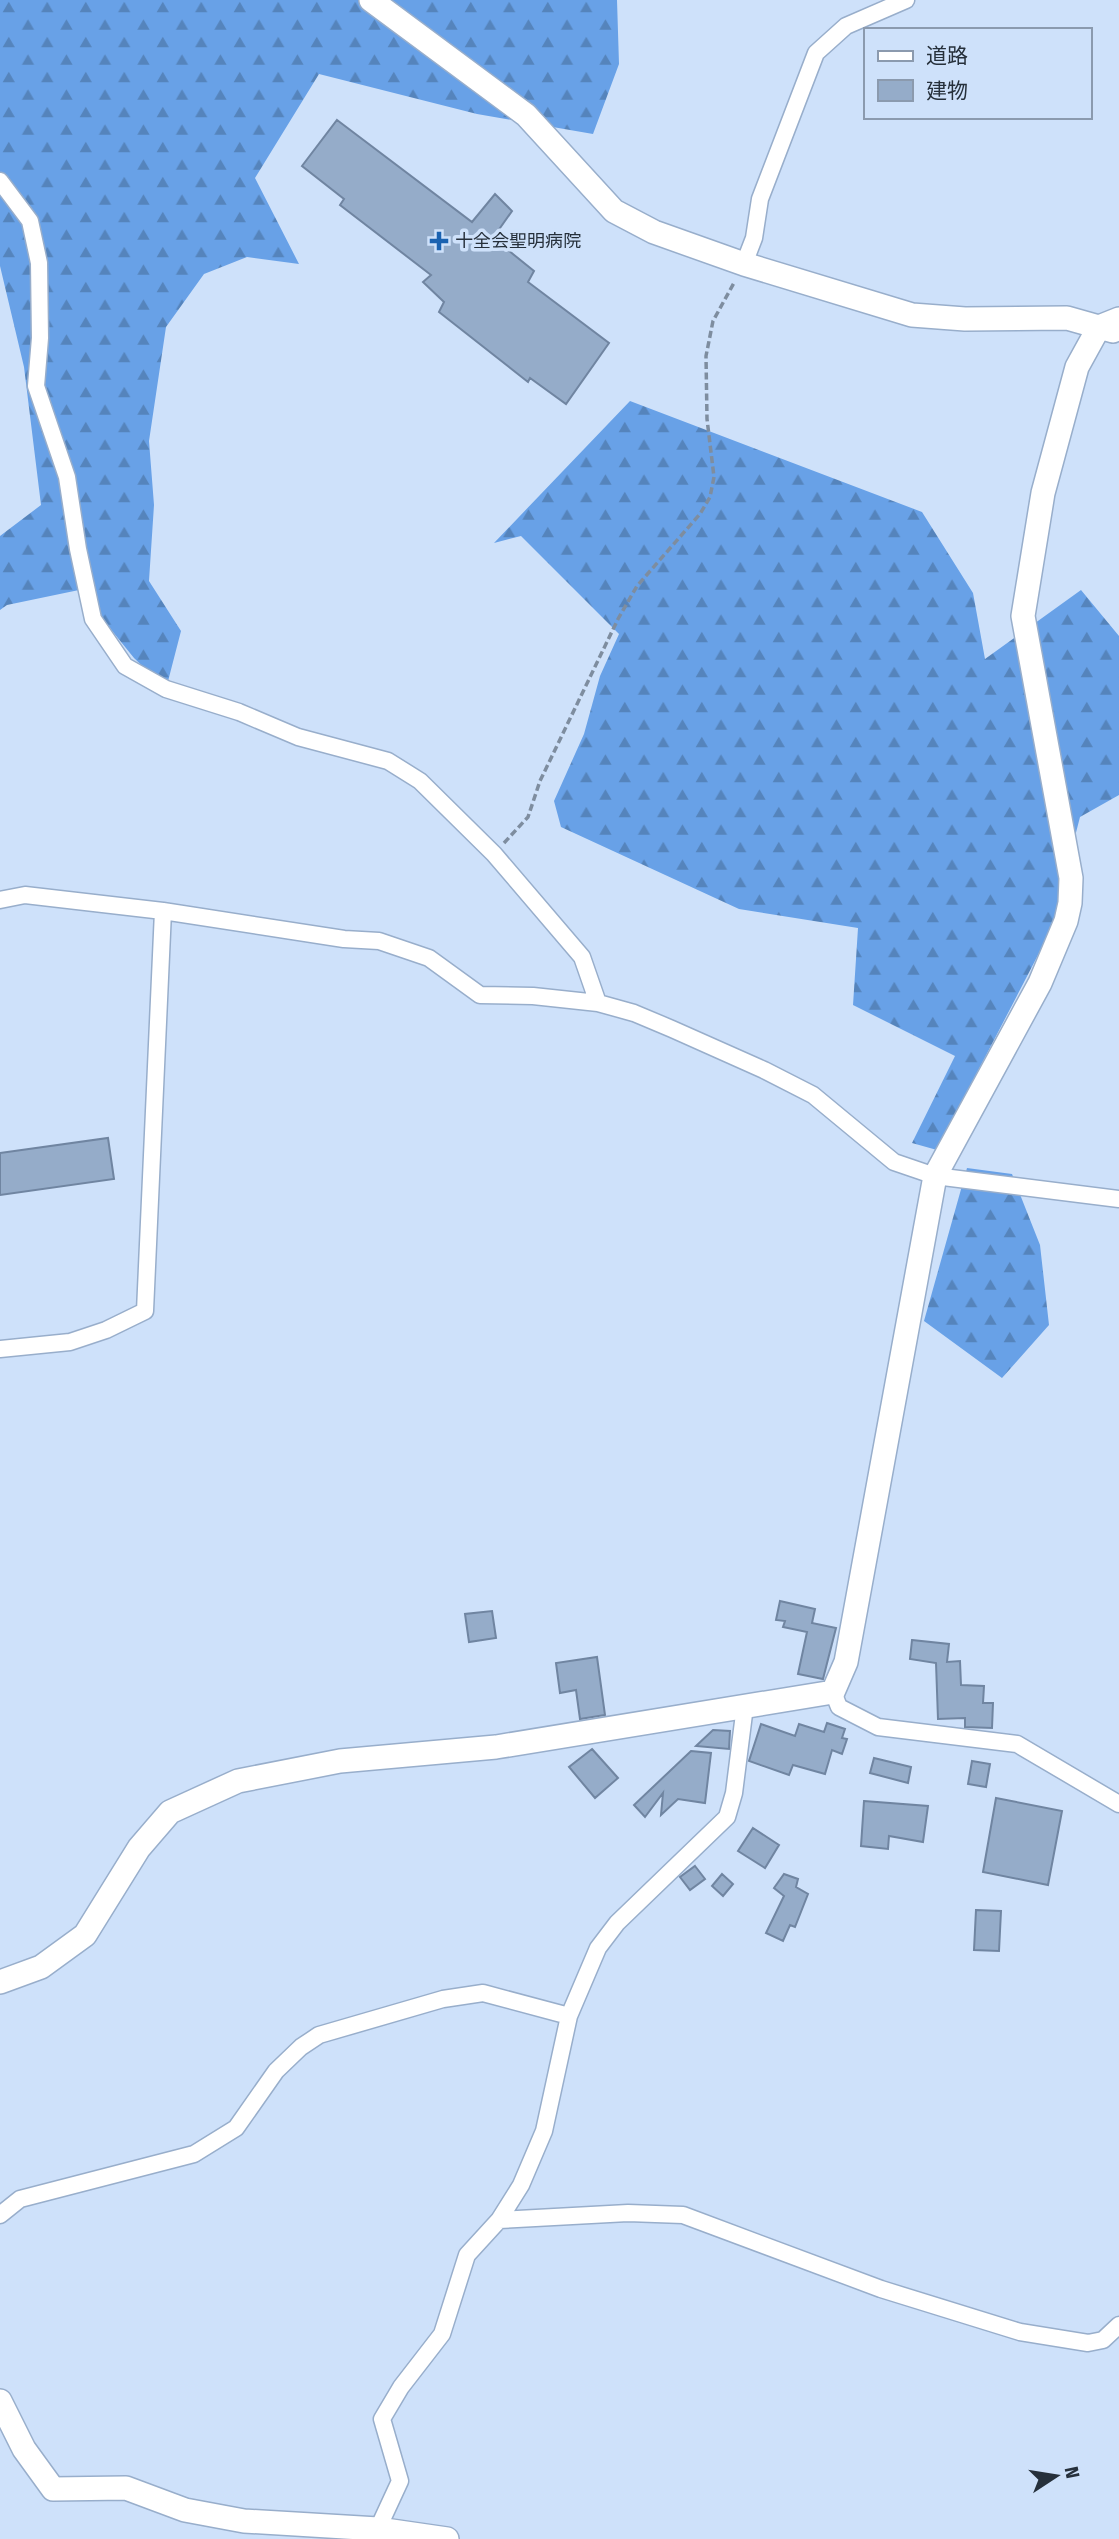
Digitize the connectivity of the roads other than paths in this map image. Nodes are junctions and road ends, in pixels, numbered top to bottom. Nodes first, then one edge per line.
1 (371, 0) edge
2 (906, 0) edge
3 (0, 181) edge
4 (744, 264) junction
5 (1112, 326) edge
6 (0, 900) edge
7 (163, 911) junction
8 (598, 1003) junction
9 (935, 1176) junction
10 (1119, 1199) edge
11 (0, 1349) edge
12 (833, 1692) junction
13 (745, 1706) junction
14 (1118, 1800) edge
15 (0, 1982) edge
16 (569, 2016) junction
17 (0, 2215) edge
18 (499, 2220) junction
19 (1119, 2325) edge
20 (0, 2401) edge
21 (375, 2534) edge
22 (447, 2539) edge

1 - 4 street
2 - 4 street
3 - 8 street
4 - 5 street
5 - 9 street
6 - 7 street
7 - 8 street
7 - 11 street
8 - 9 street
9 - 10 street
9 - 12 street
12 - 13 street
12 - 14 street
13 - 15 street
13 - 16 street
16 - 17 street
16 - 18 street
18 - 19 street
18 - 21 street
20 - 21 street
21 - 22 street

